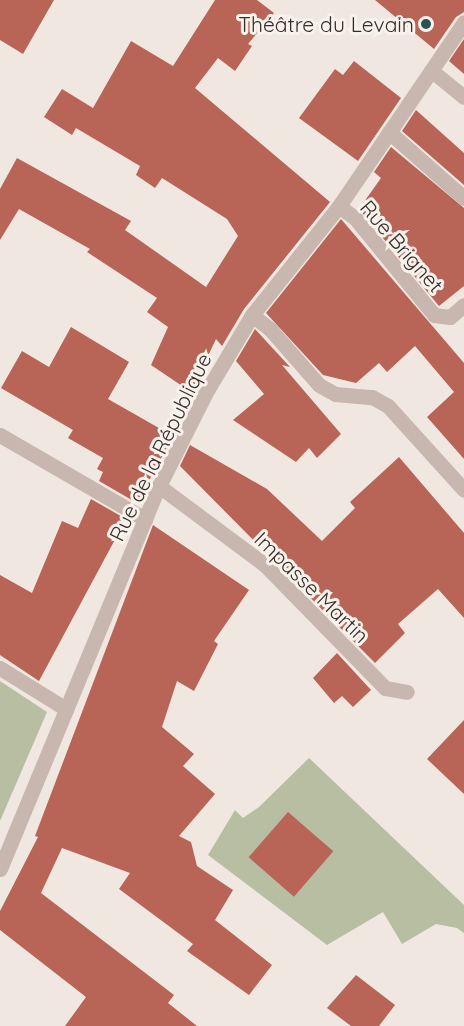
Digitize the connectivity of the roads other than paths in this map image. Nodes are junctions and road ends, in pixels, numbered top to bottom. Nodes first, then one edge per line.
1 (464, 22) edge
2 (432, 71) junction
3 (464, 97) edge
4 (389, 132) junction
5 (464, 198) edge
6 (339, 206) junction
7 (464, 305) edge
8 (252, 315) junction
9 (0, 435) edge
10 (159, 486) junction
11 (464, 490) edge
12 (145, 519) junction
13 (0, 668) edge
14 (407, 692) dead end
15 (66, 709) junction
16 (0, 869) edge

1 - 2 street, Rue de la République
2 - 3 street
2 - 4 street, Rue de la République
4 - 5 street
4 - 6 street, Rue de la République
6 - 7 street, Rue Brignet
6 - 8 street, Rue de la République
8 - 10 street, Rue de la République
8 - 11 street
9 - 12 street
10 - 12 street, Rue de la République
10 - 14 street, Impasse Martin
12 - 15 street, Rue de la République
13 - 15 street
15 - 16 street, Rue de la République

